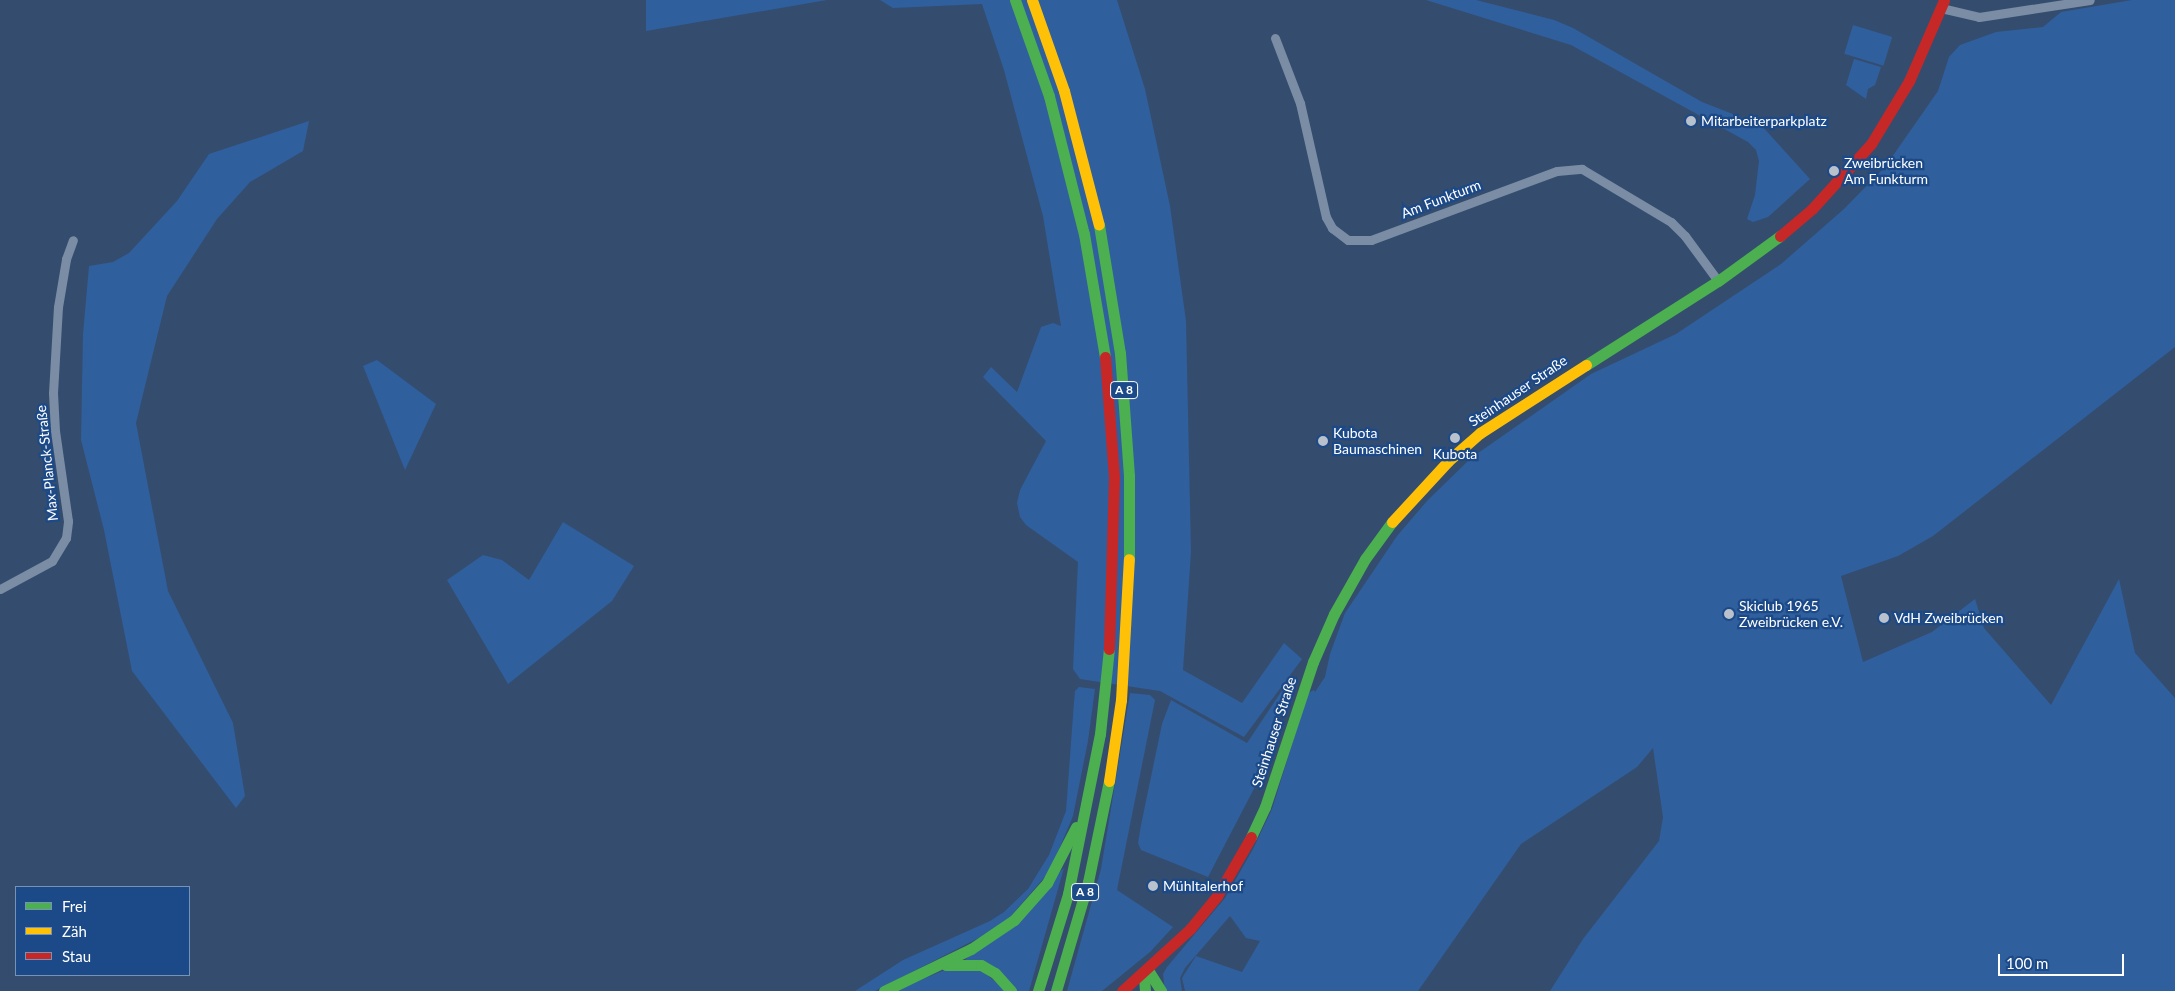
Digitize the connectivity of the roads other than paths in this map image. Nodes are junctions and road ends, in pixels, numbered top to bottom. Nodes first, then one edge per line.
1 (1015, 0) edge
2 (1032, 0) edge
3 (2090, 0) edge
4 (1942, 4) edge
5 (1275, 38) dead end
6 (73, 240) dead end
7 (1718, 281) junction
8 (0, 589) edge
9 (1090, 796) junction
10 (935, 967) junction
11 (1148, 970) junction
12 (884, 991) edge
13 (1011, 991) edge
14 (1038, 991) edge
15 (1056, 991) edge
16 (1122, 991) edge
17 (1146, 991) edge
18 (1161, 991) edge

1 - 9 main road, A 8
2 - 15 main road, A 8
3 - 4 street
4 - 7 main road, Steinhauser Straße
5 - 7 street, Am Funkturm
6 - 8 street, Max-Planck-Straße
7 - 11 main road, Steinhauser Straße
9 - 10 main road
9 - 14 main road, A 8
10 - 12 main road
10 - 13 main road
11 - 16 main road, Steinhauser Straße
11 - 17 main road
11 - 18 main road

